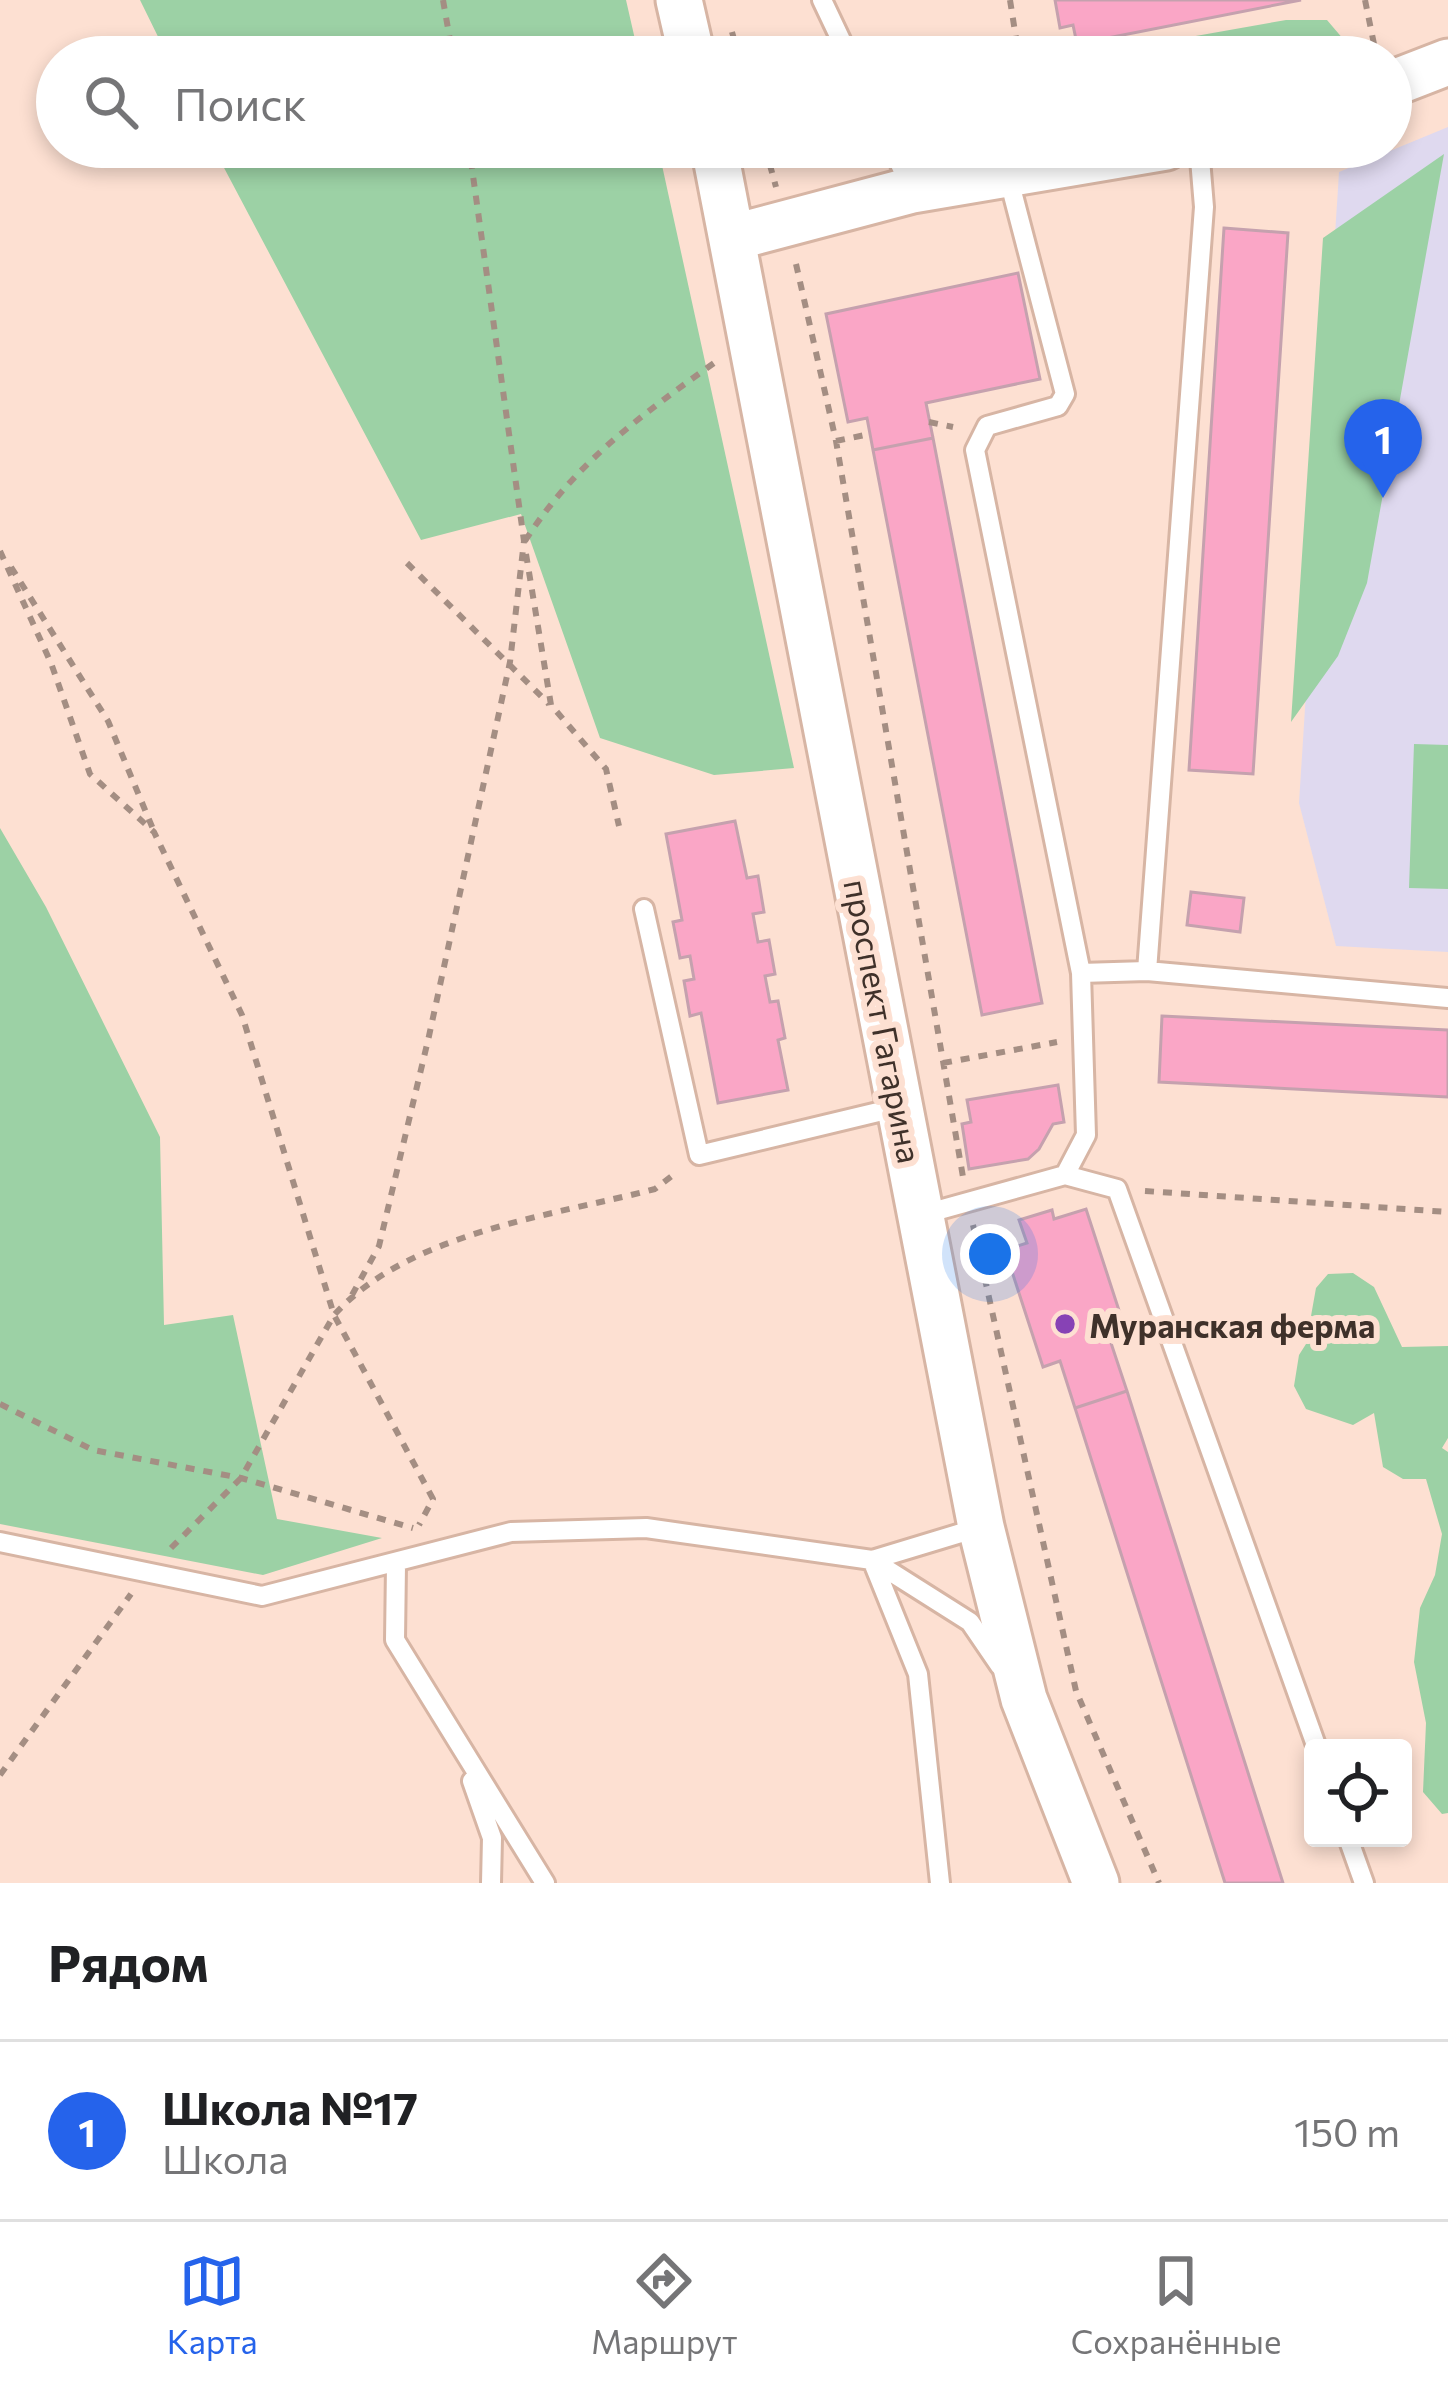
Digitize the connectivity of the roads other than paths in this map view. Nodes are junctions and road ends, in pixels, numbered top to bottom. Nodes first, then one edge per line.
1 (679, 0) edge
2 (822, 0) edge
3 (687, 36) edge
4 (839, 36) edge
5 (1448, 62) edge
6 (1412, 76) edge
7 (719, 168) edge
8 (902, 168) edge
9 (1042, 168) edge
10 (1201, 168) edge
11 (1007, 174) junction
12 (912, 190) junction
13 (735, 237) junction
14 (644, 909) dead end
15 (1147, 971) junction
16 (1081, 973) junction
17 (1448, 998) edge
18 (899, 1107) junction
19 (1065, 1175) junction
20 (921, 1215) junction
21 (981, 1528) junction
22 (0, 1542) edge
23 (872, 1560) junction
24 (396, 1564) junction
25 (1024, 1699) junction
26 (1314, 1739) edge
27 (460, 1749) junction
28 (1351, 1847) edge
29 (491, 1883) edge
30 (545, 1883) edge
31 (940, 1883) edge
32 (1096, 1883) edge
33 (1364, 1883) edge

1 - 3 street
2 - 4 lane
5 - 6 street
7 - 13 street, проспект Гагарина
8 - 12 lane
9 - 11 street
10 - 15 lane
11 - 12 street
11 - 16 lane
12 - 13 street
13 - 18 street, проспект Гагарина
14 - 18 lane
15 - 16 lane
15 - 17 lane
16 - 19 lane
18 - 20 street, проспект Гагарина
19 - 20 lane
19 - 26 lane
20 - 21 street, проспект Гагарина
21 - 23 lane
21 - 25 street, проспект Гагарина
22 - 24 lane
23 - 24 lane
23 - 25 lane
23 - 31 lane
24 - 27 lane
25 - 32 street, проспект Гагарина
27 - 29 lane
27 - 30 lane
28 - 33 lane

